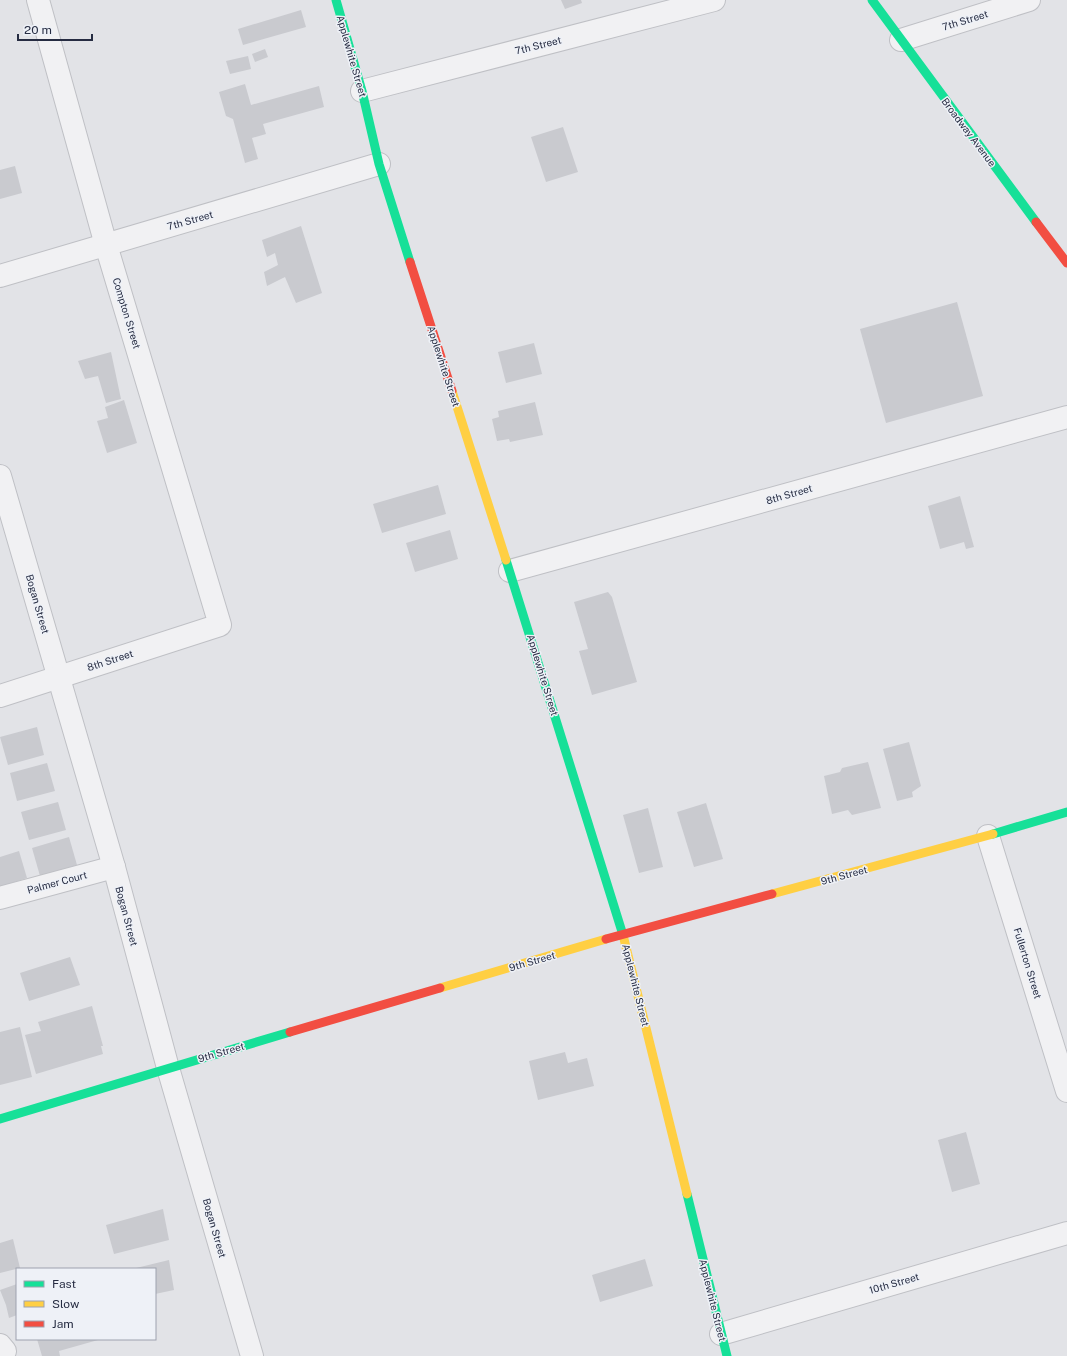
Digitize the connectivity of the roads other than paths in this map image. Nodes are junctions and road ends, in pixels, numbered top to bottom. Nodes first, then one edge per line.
1 (38, 0) edge
2 (336, 0) edge
3 (714, 0) edge
4 (872, 0) edge
5 (1029, 0) edge
6 (901, 40) junction
7 (362, 90) junction
8 (380, 164) junction
9 (106, 245) junction
10 (1067, 263) edge
11 (0, 276) edge
12 (1067, 417) edge
13 (0, 476) edge
14 (510, 571) junction
15 (220, 625) joint
16 (59, 677) junction
17 (0, 696) edge
18 (1067, 812) edge
19 (988, 836) junction
20 (114, 867) junction
21 (0, 898) edge
22 (623, 934) junction
23 (168, 1068) junction
24 (1067, 1091) edge
25 (0, 1120) edge
26 (1067, 1233) edge
27 (721, 1334) junction
28 (252, 1356) edge
29 (727, 1356) edge

1 - 9 street, Compton Street
2 - 7 street, Applewhite Street
3 - 7 street, 7th Street
4 - 6 street, Broadway Avenue
5 - 6 street, 7th Street
6 - 10 street, Broadway Avenue
7 - 8 street, Applewhite Street
8 - 9 street, 7th Street
8 - 14 street, Applewhite Street
9 - 11 street, 7th Street
9 - 15 street, Compton Street
12 - 14 street, 8th Street
13 - 16 street, Bogan Street
14 - 22 street, Applewhite Street
15 - 16 street, 8th Street
16 - 17 street, 8th Street
16 - 20 street, Bogan Street
18 - 19 street, 9th Street
19 - 22 street, 9th Street
19 - 24 street, Fullerton Street
20 - 21 street, Palmer Court
20 - 23 street, Bogan Street
22 - 23 street, 9th Street
22 - 27 street, Applewhite Street
23 - 25 street, 9th Street
23 - 28 street, Bogan Street
26 - 27 street, 10th Street
27 - 29 street, Applewhite Street

